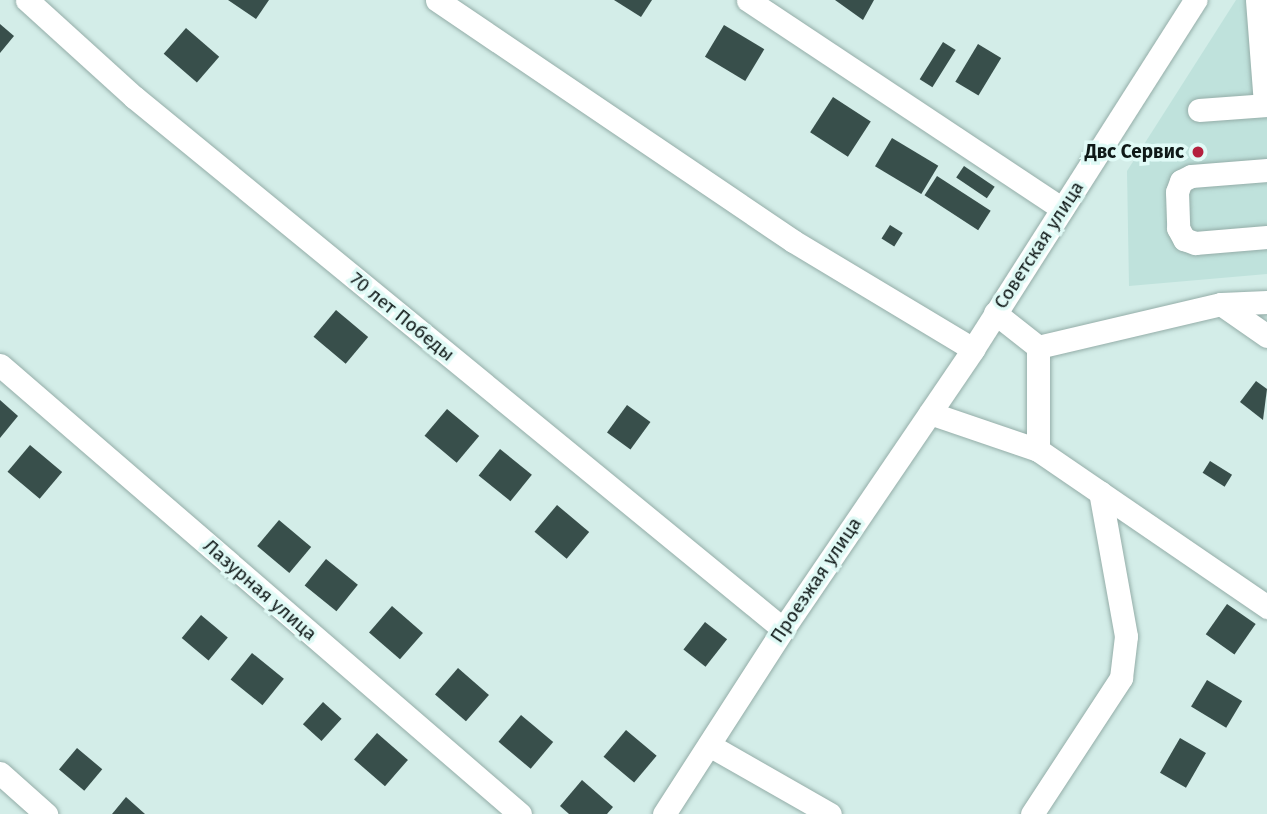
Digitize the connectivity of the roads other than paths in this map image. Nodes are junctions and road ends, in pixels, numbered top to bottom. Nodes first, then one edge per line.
1 (27, 0) edge
2 (437, 0) edge
3 (748, 0) edge
4 (1195, 0) edge
5 (1257, 0) edge
6 (1266, 105) edge
7 (1199, 110) dead end
8 (1267, 170) edge
9 (1062, 209) junction
10 (1267, 237) edge
11 (1267, 302) edge
12 (1221, 304) junction
13 (995, 313) junction
14 (1267, 336) edge
15 (1038, 347) junction
16 (974, 349) junction
17 (0, 365) edge
18 (930, 413) junction
19 (1038, 450) junction
20 (1100, 492) junction
21 (1267, 607) edge
22 (783, 629) junction
23 (709, 745) junction
24 (0, 774) edge
25 (46, 814) edge
26 (520, 814) edge
27 (664, 814) edge
28 (830, 814) edge
29 (1032, 814) edge

1 - 22 street, 70 лет Победы
2 - 16 street
3 - 9 street
4 - 9 street, Советская улица
5 - 6 street
6 - 7 street
8 - 10 street
9 - 13 street, Советская улица
11 - 12 street
12 - 14 street
12 - 15 street
13 - 15 street
13 - 16 street, Советская улица
15 - 19 street
16 - 18 street, Проезжая улица
17 - 26 street, Лазурная улица
18 - 19 street
18 - 22 street, Проезжая улица
19 - 20 street
20 - 21 street
20 - 29 street
22 - 23 street, Проезжая улица
23 - 27 street, Проезжая улица
23 - 28 street
24 - 25 street

